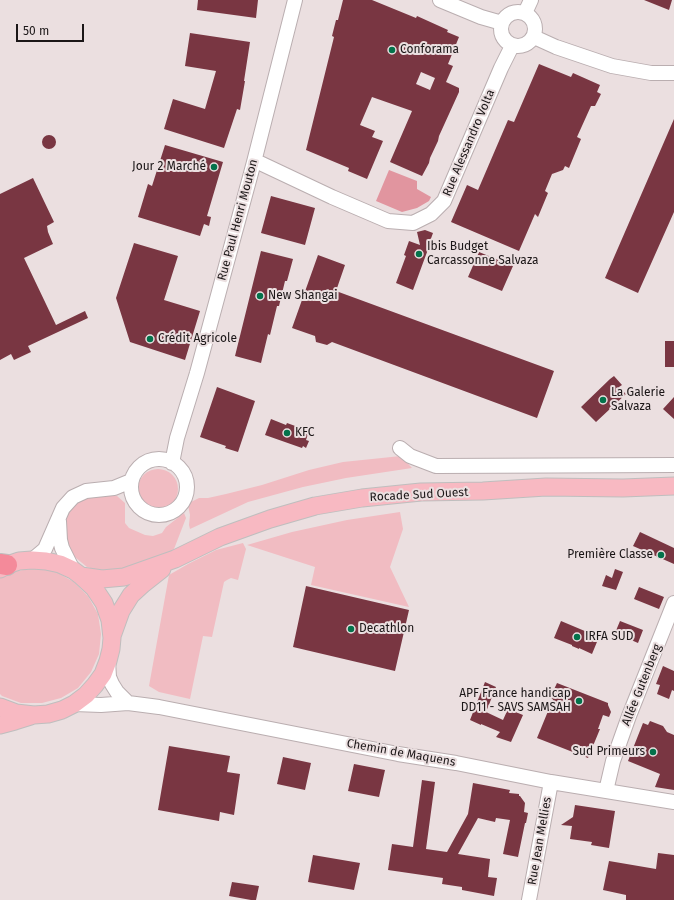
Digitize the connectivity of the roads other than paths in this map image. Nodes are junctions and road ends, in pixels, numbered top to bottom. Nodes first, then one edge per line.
1 (295, 0) edge
2 (440, 0) edge
3 (531, 0) edge
4 (525, 13) junction
5 (502, 23) junction
6 (534, 37) junction
7 (512, 46) junction
8 (674, 73) edge
9 (254, 162) junction
10 (400, 448) dead end
11 (169, 461) junction
12 (674, 465) edge
13 (132, 481) junction
14 (674, 486) edge
15 (114, 488) junction
16 (623, 488) junction
17 (674, 492) edge
18 (132, 496) junction
19 (58, 517) junction
20 (175, 559) junction
21 (32, 560) junction
22 (2, 566) edge
23 (77, 573) junction
24 (674, 603) edge
25 (112, 638) junction
26 (108, 661) junction
27 (74, 704) junction
28 (134, 704) junction
29 (0, 707) edge
30 (34, 715) junction
31 (0, 724) edge
32 (551, 782) junction
33 (606, 791) junction
34 (674, 802) edge
35 (529, 900) edge

1 - 9 street, Rue Paul Henri Mouton
2 - 5 street
3 - 4 street
4 - 5 street
4 - 6 street
5 - 7 street
6 - 7 street
6 - 8 street
7 - 9 street, Rue Alessandro Volta
9 - 11 street, Rue Paul Henri Mouton
10 - 12 street
11 - 13 street
11 - 18 street
13 - 15 street
13 - 18 street
14 - 16 main road, Rocade Sud Ouest
15 - 18 street
15 - 19 street
16 - 17 main road
16 - 20 main road, Rocade Sud Ouest
19 - 21 street
19 - 23 street
20 - 23 main road, Rocade Sud Ouest
20 - 25 main road, Rocade Sud Ouest
21 - 22 main road
21 - 23 main road
23 - 25 main road
24 - 33 street, Allée Gutenberg
25 - 26 main road
26 - 27 main road
26 - 28 street
27 - 28 street, Chemin de Maquens
27 - 30 main road
28 - 32 street, Chemin de Maquens
29 - 30 main road
30 - 31 main road
32 - 33 street, Chemin de Maquens
32 - 35 street, Rue Jean Mellies
33 - 34 street, Chemin de Maquens

